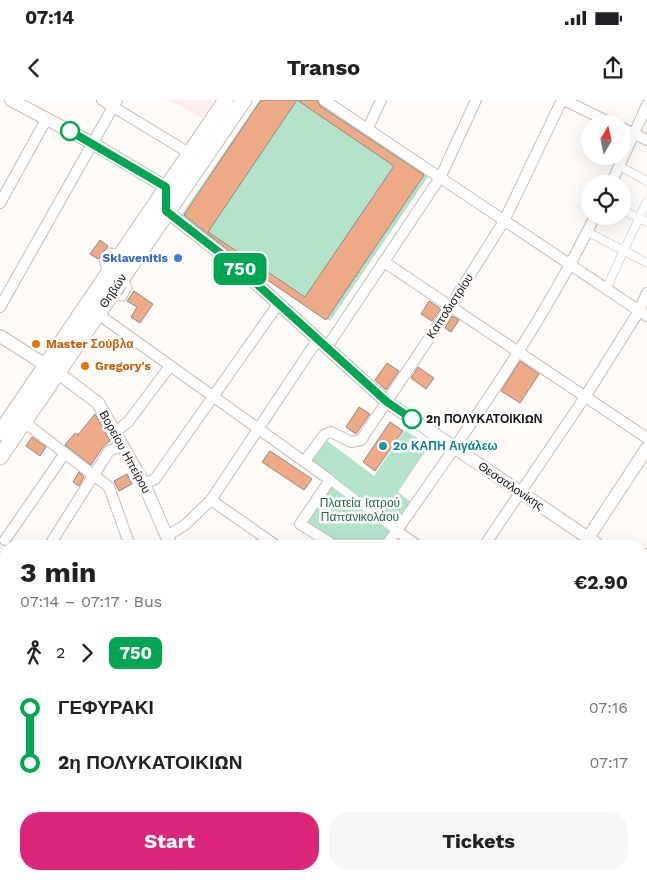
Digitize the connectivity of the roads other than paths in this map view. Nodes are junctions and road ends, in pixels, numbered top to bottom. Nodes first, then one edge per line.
1 (102, 100) edge
2 (226, 100) edge
3 (244, 100) edge
4 (324, 100) edge
5 (382, 100) edge
6 (476, 100) edge
7 (563, 100) edge
8 (16, 101) edge
9 (115, 103) edge
10 (647, 106) edge
11 (594, 115) edge
12 (46, 120) junction
13 (368, 128) junction
14 (631, 132) edge
15 (634, 134) junction
16 (647, 140) edge
17 (92, 143) junction
18 (189, 153) junction
19 (618, 166) junction
20 (614, 175) edge
21 (440, 176) junction
22 (647, 180) edge
23 (172, 190) junction
24 (647, 201) edge
25 (0, 203) edge
26 (166, 211) junction
27 (631, 214) edge
28 (643, 220) edge
29 (504, 221) junction
30 (591, 225) edge
31 (588, 232) junction
32 (624, 251) junction
33 (384, 262) junction
34 (647, 263) edge
35 (570, 266) junction
36 (606, 289) junction
37 (647, 293) edge
38 (279, 303) junction
39 (0, 307) edge
40 (450, 307) junction
41 (98, 314) junction
42 (643, 314) edge
43 (0, 336) edge
44 (322, 343) junction
45 (518, 352) junction
46 (170, 366) junction
47 (52, 369) junction
48 (212, 396) junction
49 (585, 397) junction
50 (387, 402) junction
51 (24, 422) junction
52 (257, 429) junction
53 (0, 432) edge
54 (114, 432) junction
55 (647, 438) edge
56 (121, 446) junction
57 (454, 448) junction
58 (647, 448) edge
59 (65, 453) junction
60 (0, 457) edge
61 (304, 462) junction
62 (94, 475) junction
63 (330, 480) junction
64 (144, 484) junction
65 (520, 493) junction
66 (211, 500) junction
67 (397, 531) junction
68 (5, 540) edge
69 (53, 540) edge
70 (128, 540) edge
71 (169, 540) edge
72 (170, 540) edge
73 (268, 540) edge
74 (325, 540) edge
75 (390, 540) edge
76 (410, 540) edge
77 (488, 540) edge
78 (582, 540) edge
79 (586, 540) edge

1 - 9 street
2 - 18 main road, Θηβών
3 - 23 main road, Θηβών
4 - 13 street
5 - 13 street
6 - 21 street
7 - 11 street
7 - 29 street, Καποδιστρίου
8 - 12 street
9 - 17 street
9 - 18 street
10 - 15 street
12 - 17 street
12 - 25 street
13 - 21 street
14 - 15 street
15 - 16 street
15 - 19 street
17 - 23 street
17 - 39 street
18 - 23 main road, Θηβών
19 - 20 street
19 - 22 street
21 - 29 street
21 - 33 street
23 - 26 main road, Θηβών
23 - 47 main road, Θηβών
24 - 28 street
26 - 38 street, Θεσσαλονίκης
26 - 41 main road, Θηβών
27 - 28 street
28 - 32 street
29 - 35 street
29 - 40 street, Καποδιστρίου
30 - 31 street
31 - 32 street
31 - 35 street
32 - 34 street
32 - 36 street
33 - 40 street
33 - 44 street
35 - 36 street
35 - 45 street
36 - 42 street
37 - 42 street
38 - 44 street, Θεσσαλονίκης
38 - 48 street
40 - 45 street
40 - 50 street, Καποδιστρίου
41 - 46 street
41 - 47 main road, Θηβών
42 - 49 street
43 - 47 street, Βορείου Ηπείρου
44 - 50 street, Θεσσαλονίκης
44 - 52 street
45 - 49 street
45 - 57 street
46 - 48 street
46 - 54 street
47 - 51 main road, Θηβών
47 - 53 main road, Θηβών
47 - 54 street, Βορείου Ηπείρου
48 - 52 street
48 - 64 street
49 - 55 street
49 - 65 street
50 - 57 street, Θεσσαλονίκης
50 - 61 street, Καποδιστρίου
51 - 59 street
51 - 60 main road, Θηβών
52 - 61 street
52 - 66 street
54 - 56 street, Βορείου Ηπείρου
56 - 62 street
56 - 64 street, Βορείου Ηπείρου
57 - 65 street, Θεσσαλονίκης
57 - 67 street
58 - 79 street
59 - 62 street
59 - 68 street
61 - 63 street
62 - 69 street
62 - 70 street
63 - 67 street
63 - 74 street
64 - 71 street, Βορείου Ηπείρου
65 - 77 street
65 - 78 street, Θεσσαλονίκης
66 - 72 street
66 - 73 street
67 - 75 street
67 - 76 street

